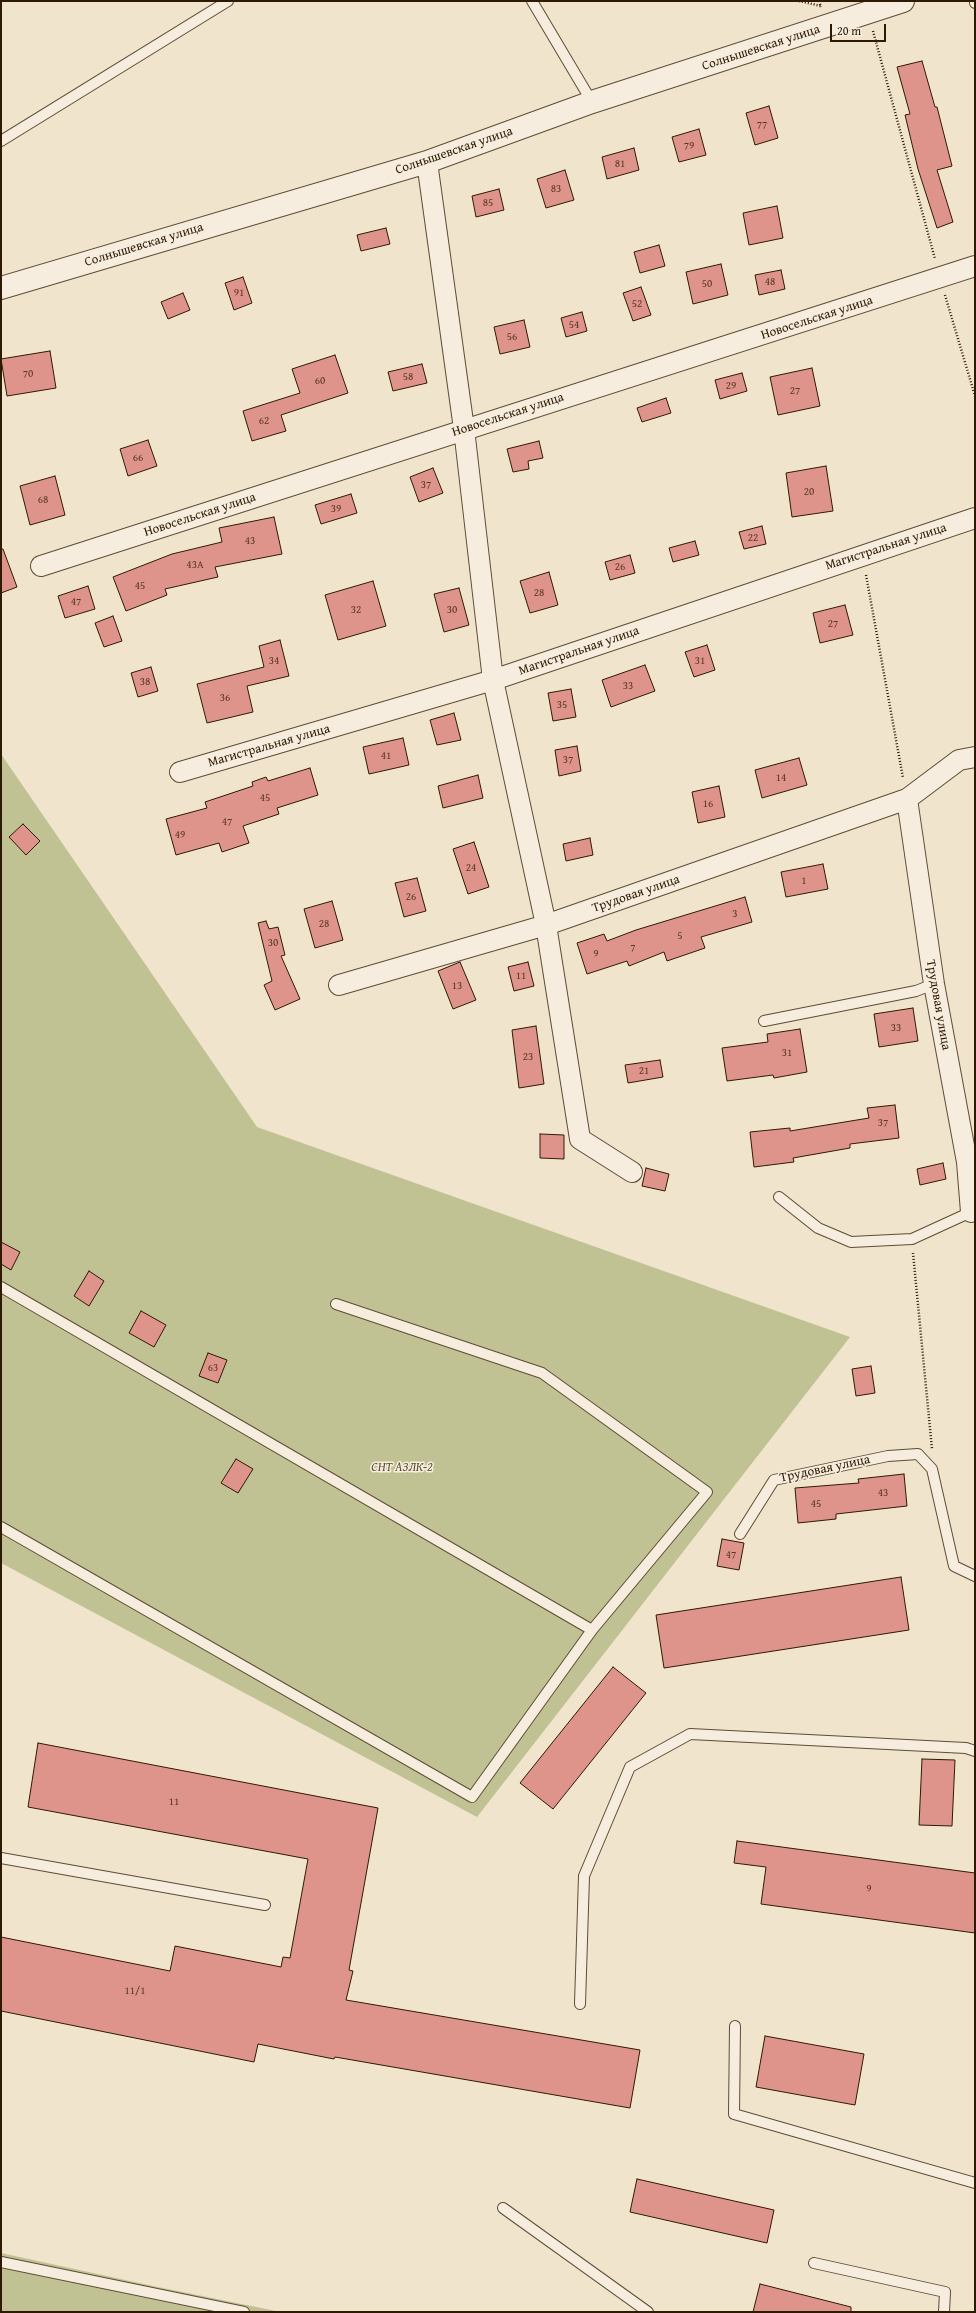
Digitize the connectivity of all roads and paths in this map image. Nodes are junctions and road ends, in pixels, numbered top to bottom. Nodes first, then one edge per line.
1 (228, 1) edge
2 (532, 1) edge
3 (800, 1) edge
4 (903, 1) edge
5 (821, 6) dead end
6 (868, 13) junction
7 (592, 102) junction
8 (1, 141) edge
9 (426, 162) junction
10 (975, 266) edge
11 (940, 279) junction
12 (1, 288) edge
13 (975, 396) edge
14 (464, 429) junction
15 (975, 518) edge
16 (863, 554) junction
17 (42, 566) dead end
18 (493, 680) junction
19 (975, 757) edge
20 (180, 772) dead end
21 (907, 799) junction
22 (546, 925) junction
23 (934, 984) junction
24 (339, 986) dead end
25 (764, 1021) dead end
26 (632, 1172) dead end
27 (779, 1197) dead end
28 (970, 1212) joint
29 (912, 1239) junction
30 (1, 1287) edge
31 (336, 1304) dead end
32 (932, 1469) junction
33 (1, 1527) edge
34 (740, 1534) dead end
35 (975, 1576) edge
36 (592, 1630) junction
37 (975, 1751) edge
38 (1, 1858) edge
39 (264, 1905) dead end
40 (580, 2004) dead end
41 (735, 2026) dead end
42 (975, 2184) edge
43 (503, 2208) dead end
44 (1, 2262) edge
45 (814, 2263) dead end
46 (244, 2312) edge
47 (648, 2312) edge
48 (944, 2312) edge

1 - 8 lane
2 - 7 lane
3 - 5 path
4 - 6 street, Солнышевская улица
6 - 7 street, Солнышевская улица
6 - 11 path
7 - 9 street, Солнышевская улица
9 - 12 street, Солнышевская улица
9 - 14 street
10 - 11 street, Новосельская улица
11 - 13 path
11 - 14 street, Новосельская улица
14 - 17 street, Новосельская улица
14 - 18 street
15 - 16 street, Магистральная улица
16 - 18 street, Магистральная улица
16 - 21 path
18 - 20 street, Магистральная улица
18 - 22 street
19 - 21 street, Трудовая улица
21 - 22 street, Трудовая улица
21 - 23 street, Трудовая улица
22 - 24 street, Трудовая улица
22 - 26 street
23 - 25 lane
23 - 28 street, Трудовая улица
27 - 29 lane
28 - 29 lane
29 - 32 path
30 - 36 lane
31 - 36 lane
32 - 34 lane, Трудовая улица
32 - 35 lane
33 - 36 lane
37 - 40 lane
38 - 39 lane
41 - 42 lane
43 - 47 lane
44 - 46 lane
45 - 48 lane

